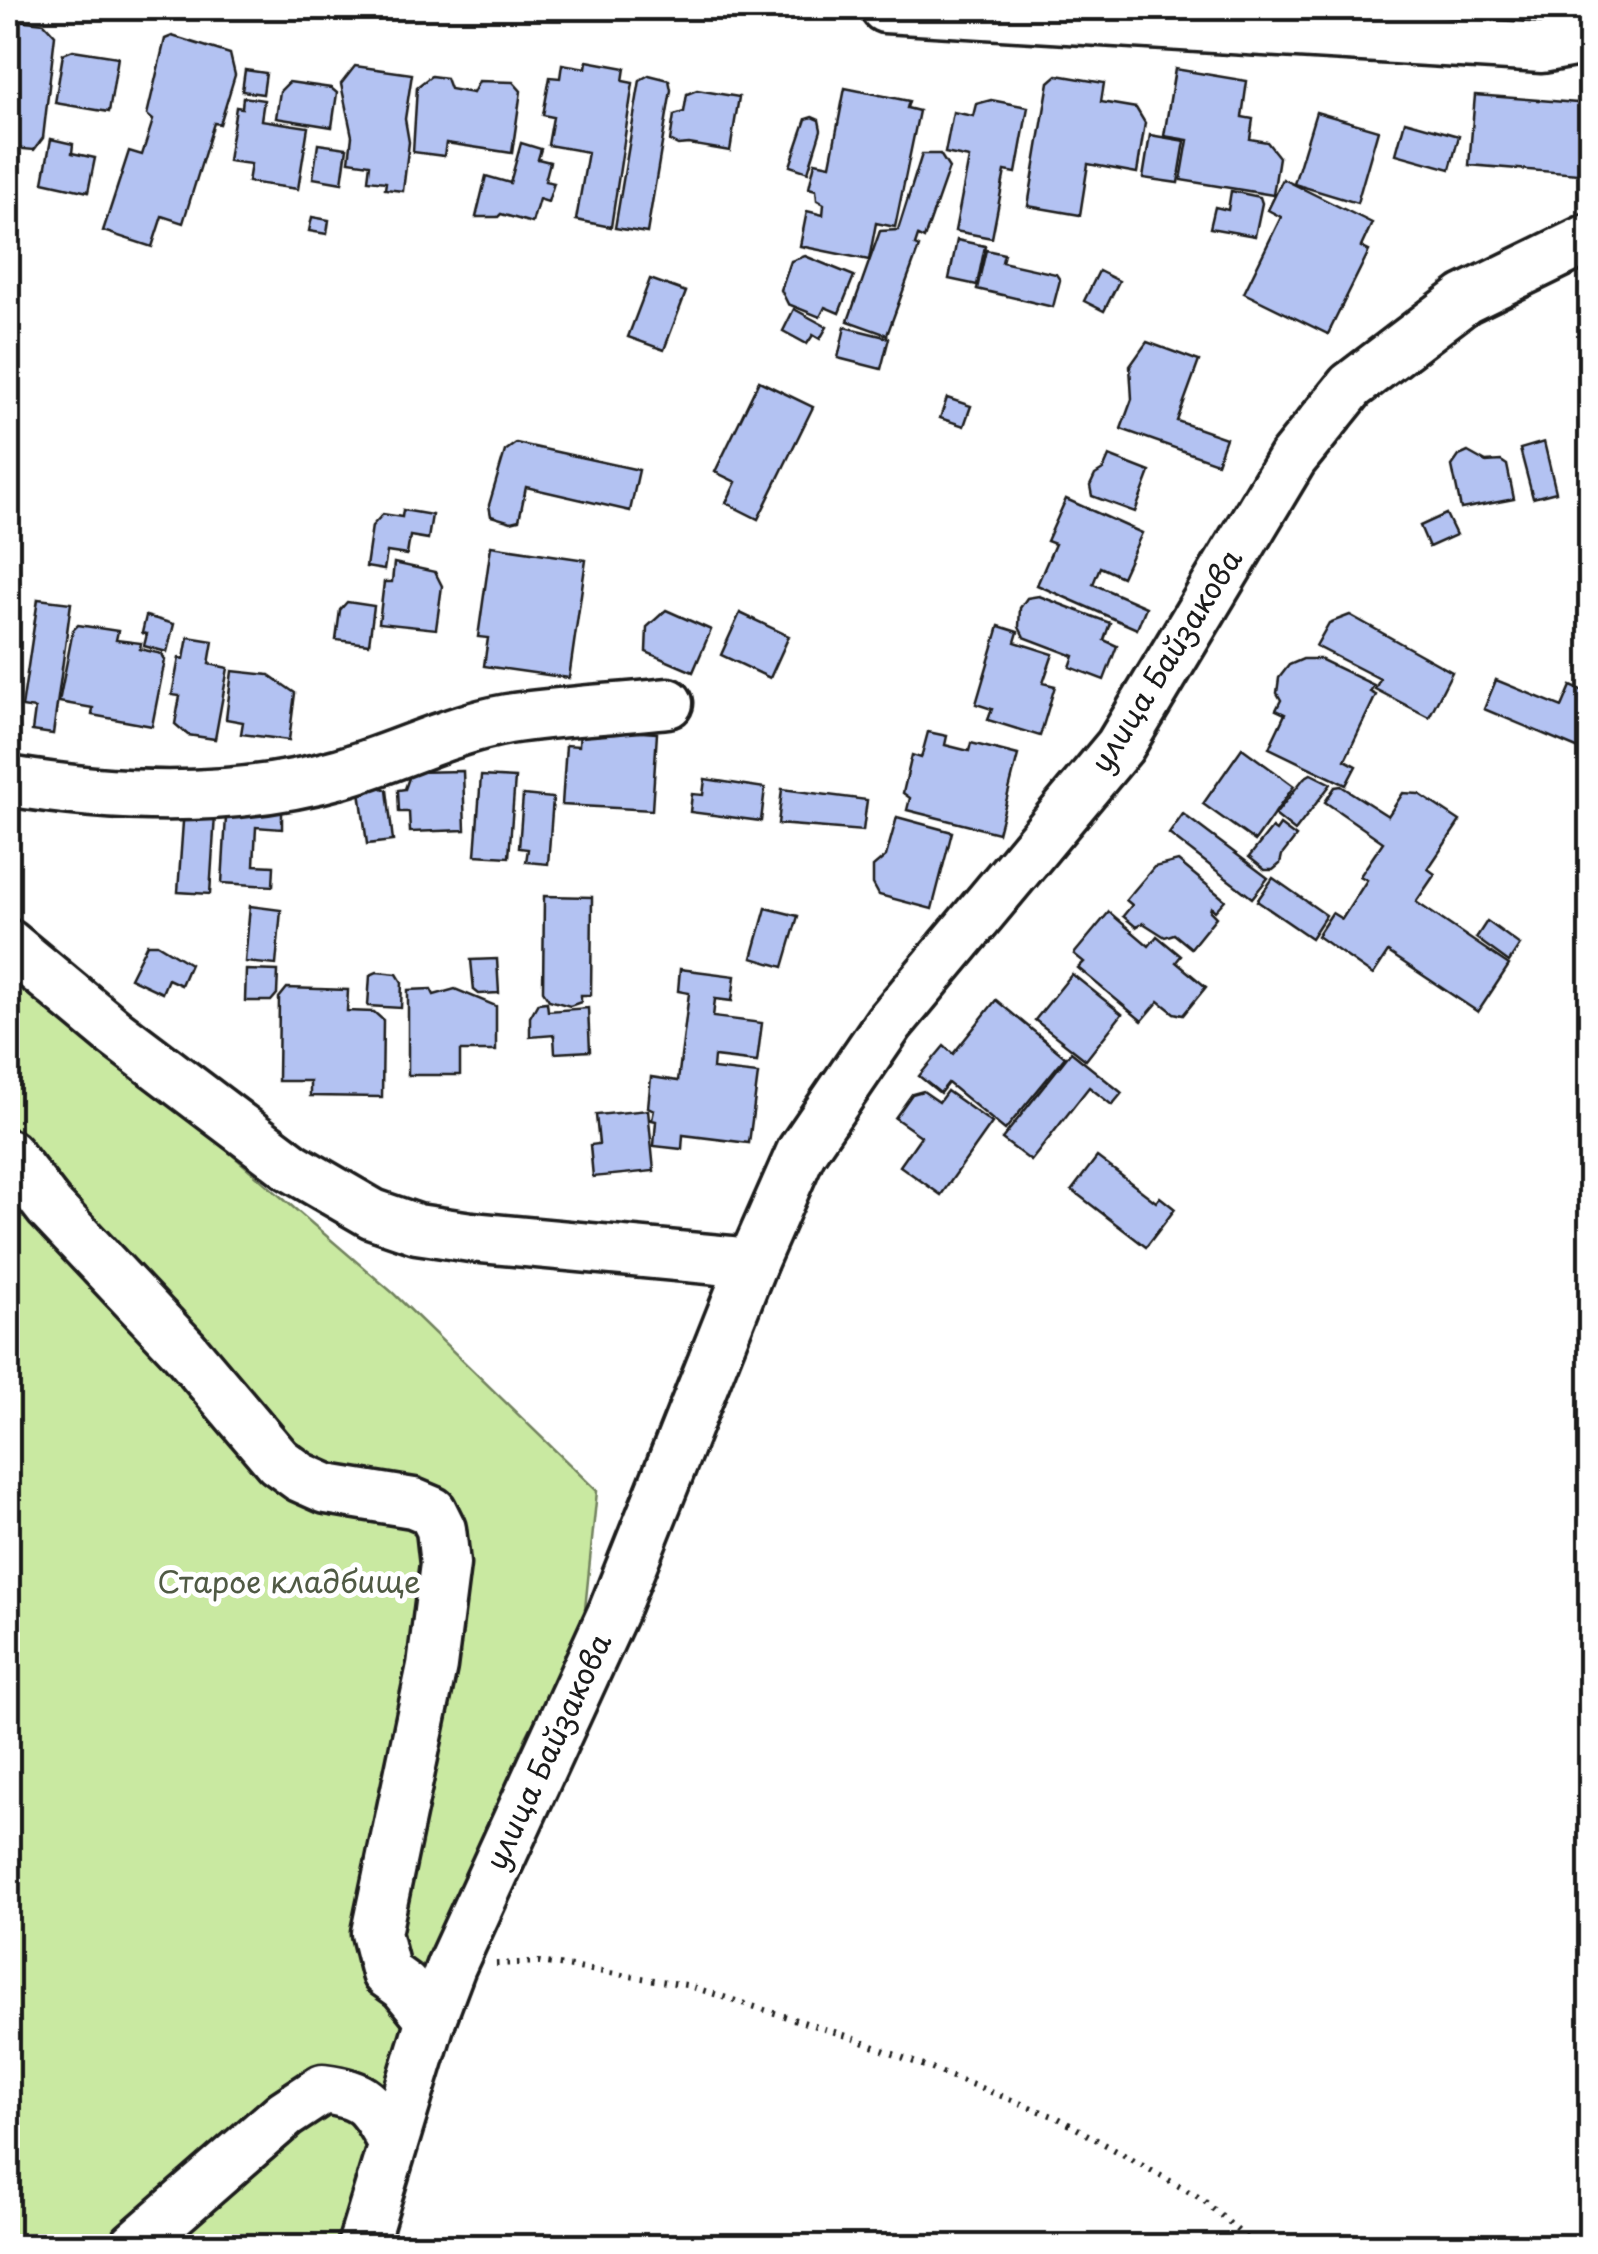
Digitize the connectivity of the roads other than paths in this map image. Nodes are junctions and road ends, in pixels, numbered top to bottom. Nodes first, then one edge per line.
1 (885, 8) edge
2 (1590, 39) edge
3 (1590, 238) edge
4 (668, 703) dead end
5 (8, 781) edge
6 (8, 944) edge
7 (8, 1154) edge
8 (752, 1262) junction
9 (431, 2019) junction
10 (392, 2142) junction
11 (134, 2246) edge
12 (362, 2246) edge

1 - 2 street
3 - 8 street, улица Байзакова
4 - 5 street
6 - 8 street
7 - 9 street
8 - 9 street, улица Байзакова
9 - 10 street, улица Байзакова
10 - 11 street
10 - 12 street, улица Байзакова

